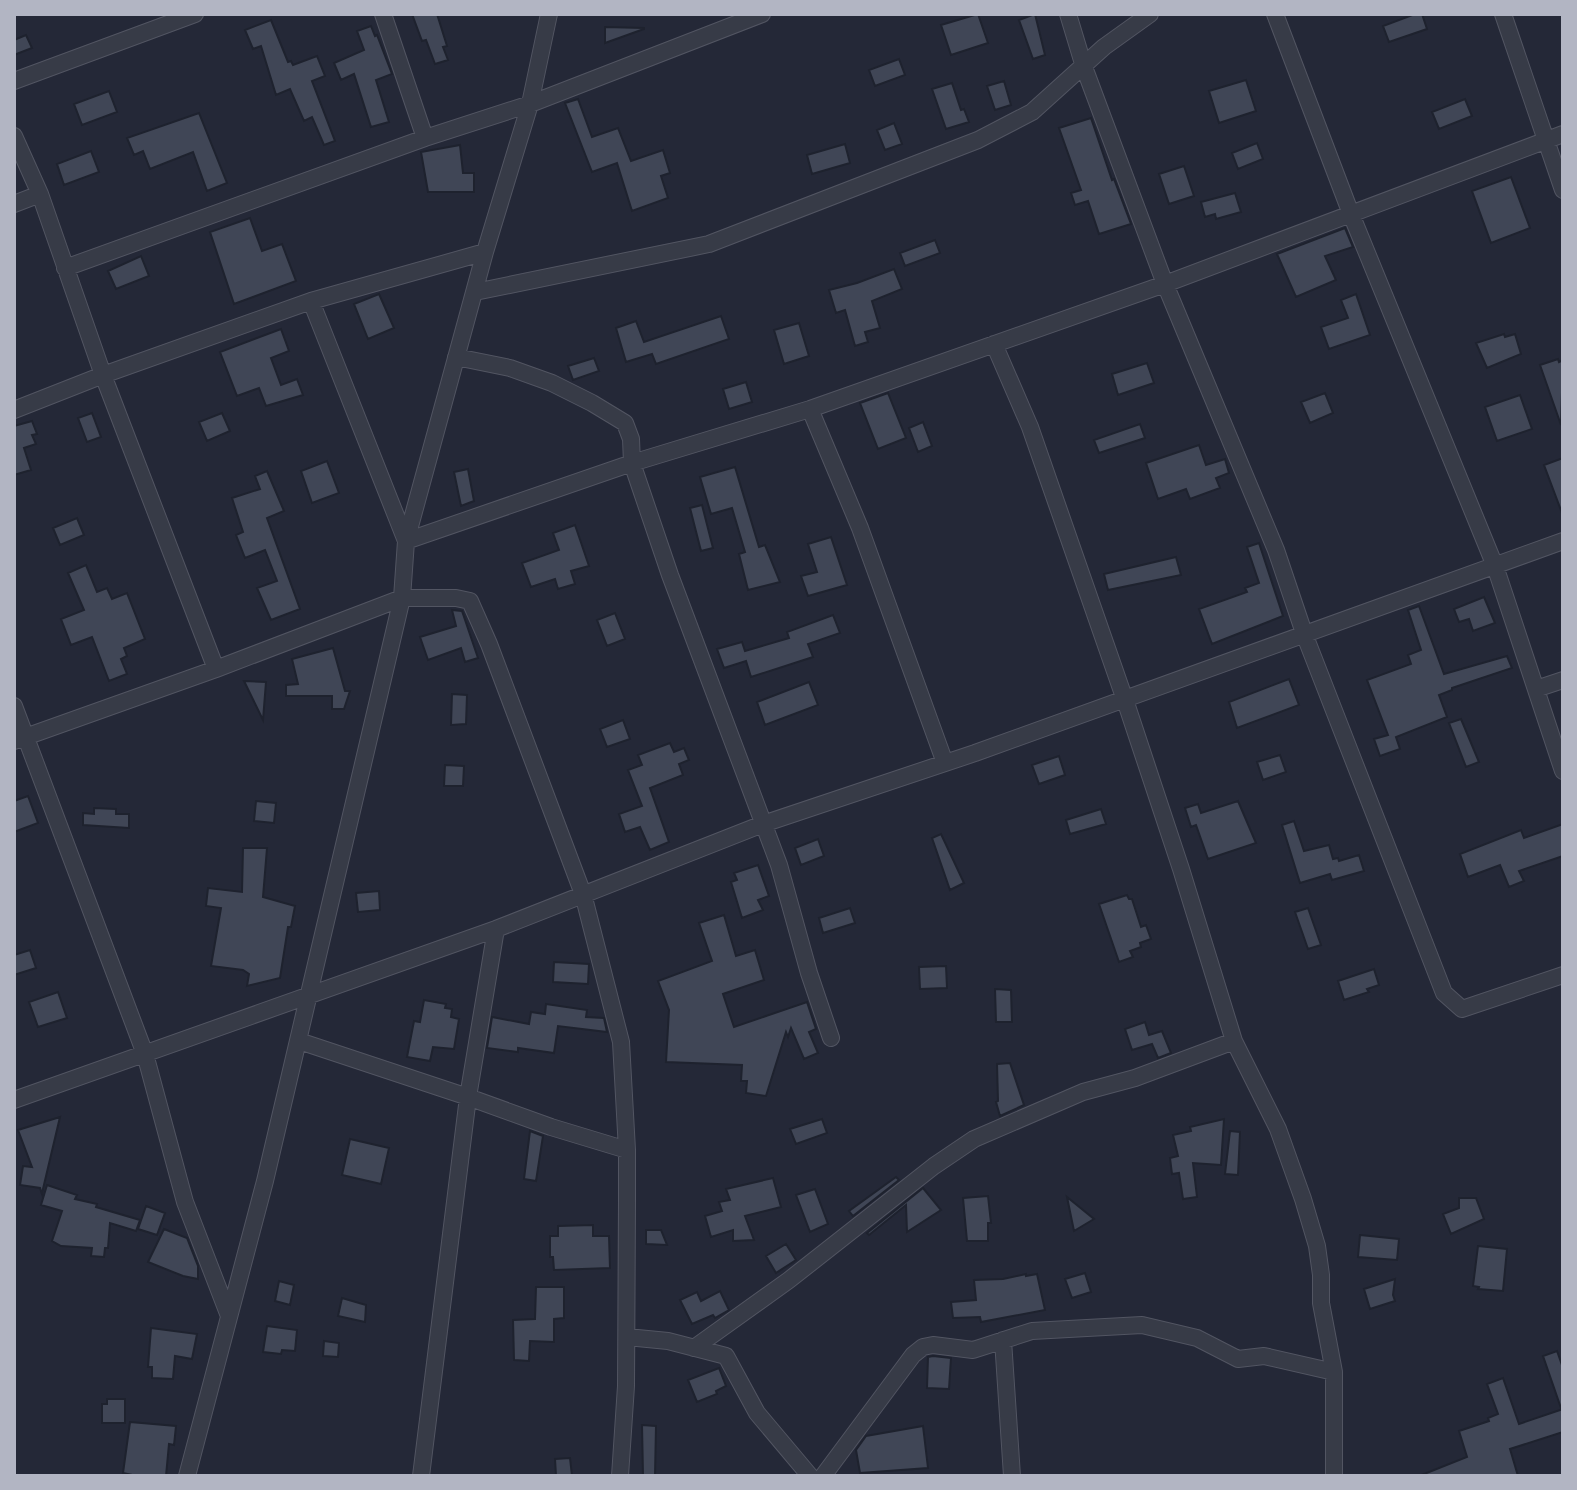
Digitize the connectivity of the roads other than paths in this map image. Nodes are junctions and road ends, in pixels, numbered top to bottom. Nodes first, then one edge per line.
1 (195, 14) edge
2 (383, 14) edge
3 (549, 14) edge
4 (762, 14) edge
5 (1068, 14) edge
6 (1150, 14) edge
7 (1275, 14) edge
8 (1503, 14) edge
9 (1084, 67) junction
10 (14, 81) edge
11 (530, 104) junction
12 (1563, 134) edge
13 (14, 136) edge
14 (425, 138) junction
15 (1545, 141) junction
16 (1563, 190) edge
17 (40, 194) junction
18 (14, 204) edge
19 (1351, 214) junction
20 (485, 252) junction
21 (65, 268) junction
22 (1165, 284) junction
23 (475, 292) junction
24 (311, 301) junction
25 (994, 344) junction
26 (456, 357) junction
27 (103, 375) junction
28 (810, 409) junction
29 (14, 410) edge
30 (632, 463) junction
31 (406, 541) junction
32 (1563, 541) edge
33 (1495, 566) junction
34 (402, 598) junction
35 (1305, 636) junction
36 (216, 669) junction
37 (1563, 680) edge
38 (1536, 689) junction
39 (1125, 700) junction
40 (14, 706) edge
41 (20, 739) edge
42 (945, 763) junction
43 (1563, 771) edge
44 (763, 824) junction
45 (583, 894) junction
46 (496, 929) junction
47 (1563, 975) edge
48 (309, 996) junction
49 (831, 1038) dead end
50 (299, 1041) junction
51 (1234, 1041) junction
52 (145, 1054) junction
53 (468, 1097) junction
54 (14, 1100) edge
55 (627, 1150) junction
56 (229, 1316) junction
57 (627, 1337) junction
58 (1003, 1340) junction
59 (694, 1348) junction
60 (1334, 1372) junction
61 (187, 1476) edge
62 (421, 1476) edge
63 (620, 1476) edge
64 (810, 1476) edge
65 (823, 1476) edge
66 (1012, 1476) edge
67 (1334, 1476) edge

1 - 10 street
2 - 14 street
3 - 11 street
4 - 11 street
5 - 9 street
6 - 9 street
7 - 19 street
8 - 15 street
9 - 22 street
9 - 23 street
11 - 14 street
11 - 20 street
12 - 15 street
13 - 17 street
14 - 21 street
15 - 16 street
15 - 19 street
17 - 18 street
17 - 21 street
19 - 22 street
19 - 33 street
20 - 23 street
20 - 24 street
21 - 27 street
22 - 25 street
22 - 35 street
23 - 26 street
24 - 27 street
24 - 31 street
25 - 28 street
25 - 39 street
26 - 30 street
26 - 31 street
27 - 29 street
27 - 36 street
28 - 30 street
28 - 42 street
30 - 31 street
30 - 44 street
31 - 34 street
32 - 33 street
33 - 35 street
33 - 38 street
34 - 36 street
34 - 45 street
34 - 48 street
35 - 39 street
35 - 47 street
36 - 41 street
37 - 38 street
38 - 43 street
39 - 42 street
39 - 51 street
40 - 41 street
41 - 52 street
42 - 44 street
44 - 45 street
44 - 49 street
45 - 46 street
45 - 55 street
46 - 48 street
46 - 53 street
48 - 50 street
48 - 52 street
50 - 53 street
50 - 56 street
51 - 59 street
51 - 60 street
52 - 54 street
52 - 56 street
53 - 55 street
53 - 62 street
55 - 57 street
56 - 61 street
57 - 59 street
57 - 63 street
58 - 60 street
58 - 65 street
58 - 66 street
59 - 64 street
60 - 67 street

